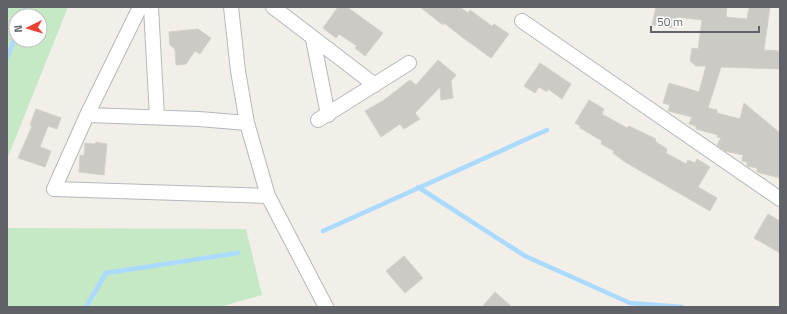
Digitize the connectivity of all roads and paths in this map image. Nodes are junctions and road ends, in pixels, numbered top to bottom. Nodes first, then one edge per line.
1 (140, 7) edge
2 (151, 7) edge
3 (231, 7) edge
4 (273, 7) edge
5 (522, 21) dead end
6 (313, 39) junction
7 (410, 63) dead end
8 (376, 85) junction
9 (87, 115) junction
10 (157, 117) junction
11 (247, 123) junction
12 (268, 196) junction
13 (780, 199) edge
14 (322, 305) edge

1 - 9 street
2 - 10 street
3 - 11 street
4 - 6 street
5 - 13 street
6 - 8 street
6 - 8 street
7 - 8 street
9 - 10 street
9 - 12 street
10 - 11 street
11 - 12 street
12 - 14 street

